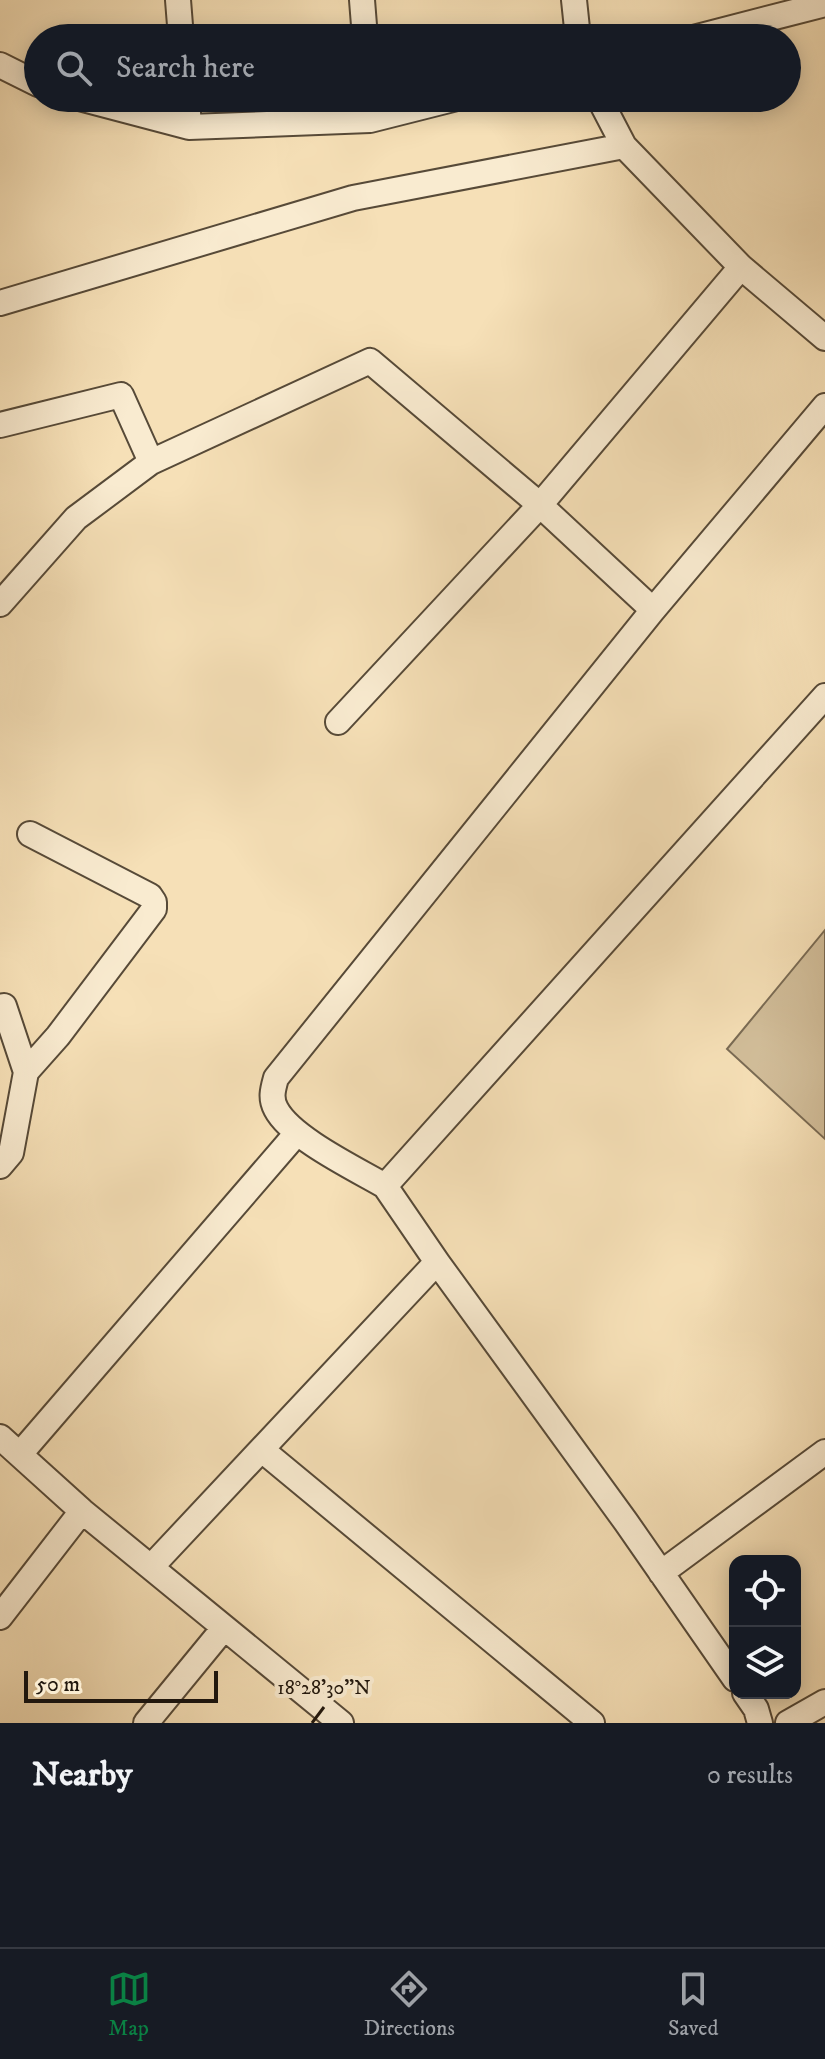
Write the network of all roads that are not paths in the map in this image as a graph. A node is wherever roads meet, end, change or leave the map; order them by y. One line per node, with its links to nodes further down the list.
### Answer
1 (178, 0): 5 (street)
2 (362, 0): 6 (street)
3 (574, 0): 7 (street)
4 (825, 4): 8 (street)
5 (180, 24)
6 (364, 24)
7 (577, 24)
8 (747, 24)
9 (0, 65): 10 (street)
10 (24, 77)
11 (132, 112): 15 (street)
12 (188, 112): 15 (street)
13 (340, 112): 15 (street)
14 (606, 112): 16 (street)
15 (189, 127)
16 (624, 146): 17 (street); 18 (street)
17 (741, 267): 19 (street); 23 (street)
18 (0, 303)
19 (825, 338)
20 (825, 406): 25 (street)
21 (0, 425): 22 (street)
22 (151, 462): 23 (street); 24 (street)
23 (540, 505): 25 (street); 27 (street)
24 (0, 604)
25 (653, 610): 31 (street)
26 (825, 696): 33 (street)
27 (338, 722)
28 (30, 834): 30 (street)
29 (4, 1006): 30 (street)
30 (26, 1072): 32 (street)
31 (297, 1133): 33 (street); 38 (street)
32 (0, 1166)
33 (385, 1186): 34 (street)
34 (437, 1262): 36 (street); 41 (street)
35 (0, 1437): 38 (street)
36 (262, 1450): 40 (street); 49 (street)
37 (825, 1452): 41 (street)
38 (20, 1454): 39 (street)
39 (82, 1511): 40 (street); 42 (street)
40 (152, 1566): 43 (street)
41 (661, 1573): 44 (street)
42 (0, 1617)
43 (224, 1628): 47 (street); 48 (street)
44 (729, 1670)
45 (749, 1699): 50 (street)
46 (824, 1704): 51 (street)
47 (146, 1723)
48 (341, 1723)
49 (592, 1723)
50 (760, 1723)
51 (788, 1723)

